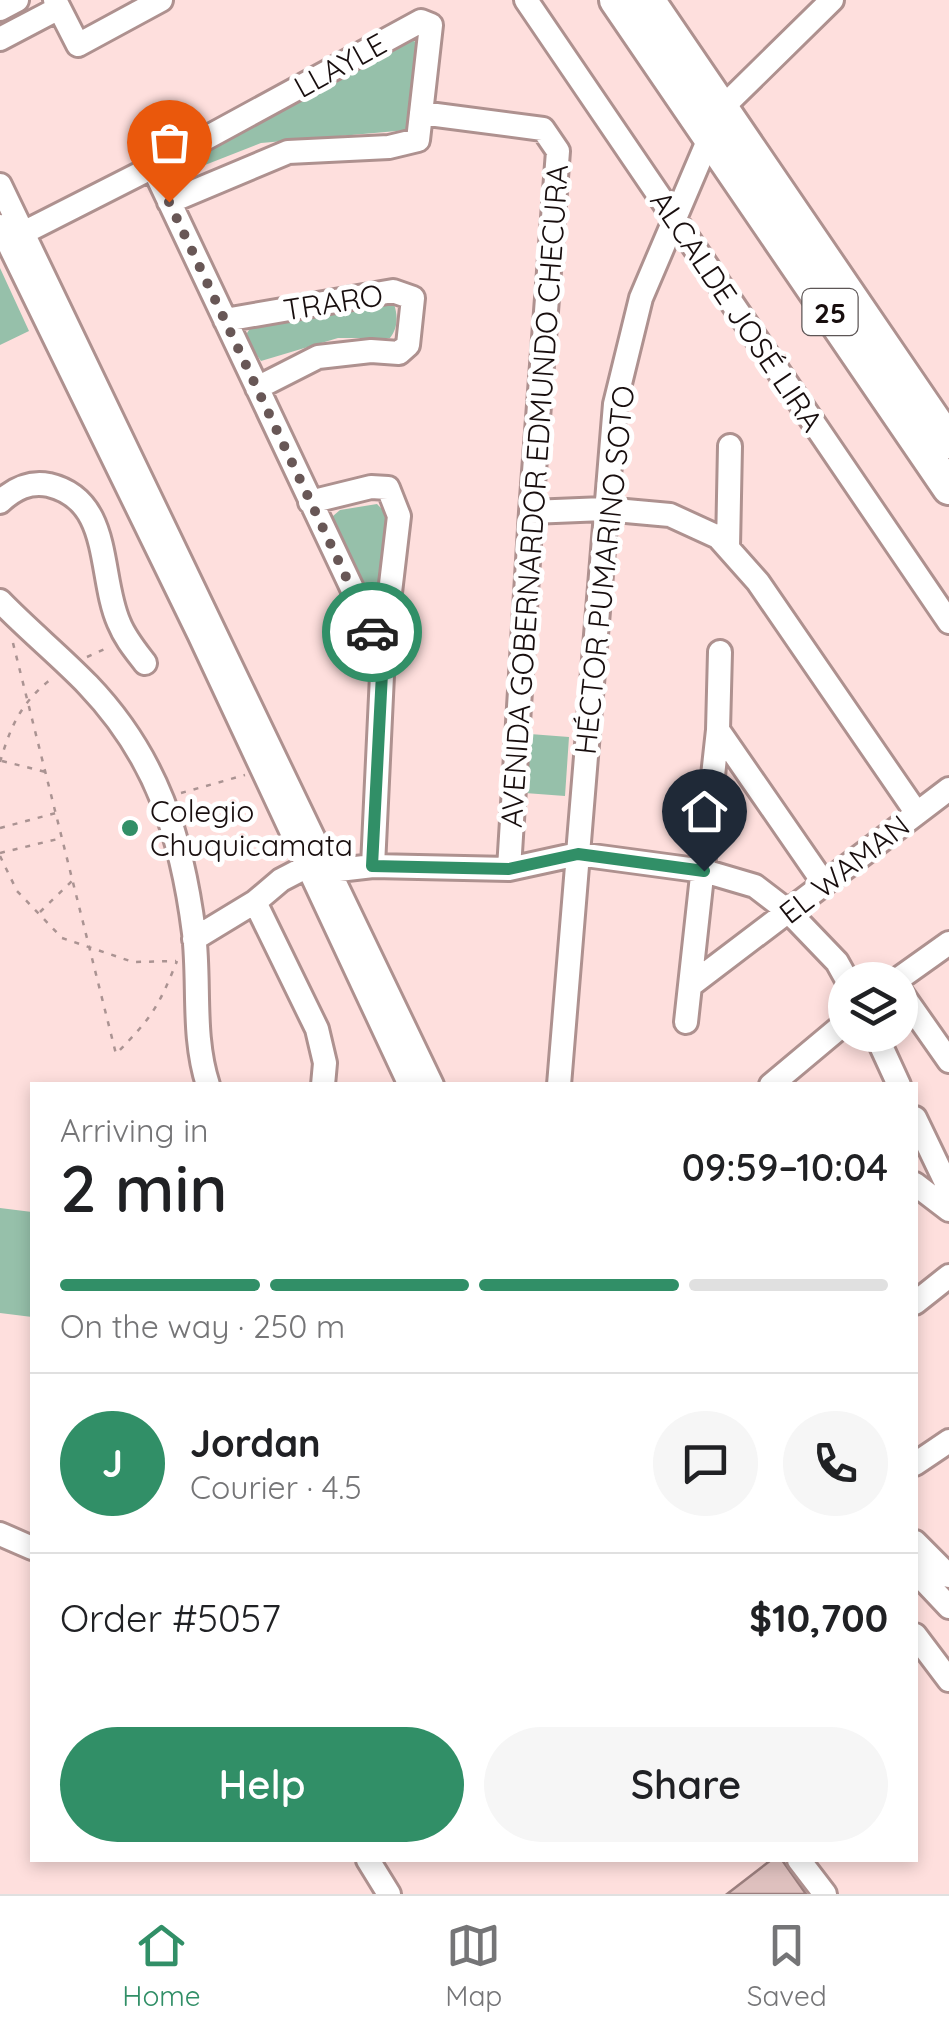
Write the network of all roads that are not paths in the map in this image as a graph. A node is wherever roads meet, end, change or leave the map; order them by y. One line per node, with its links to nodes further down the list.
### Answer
1 (18, 0): 8 (street)
2 (162, 0): 7 (street)
3 (526, 0): 14 (street, ALCALDE JOSÉ LIRA)
4 (616, 0): 11 (highway, 25)
5 (648, 0): 11 (highway, 25)
6 (832, 0): 11 (street, HÉCTOR PUMARINO SOTO)
7 (57, 4): 9 (street)
8 (0, 9)
9 (0, 40)
10 (421, 113): 12 (street, LLAYLE); 16 (street); 27 (street, AVENIDA GOBERNARDOR EDMUNDO CHECURA)
11 (716, 122): 13 (street, HÉCTOR PUMARINO SOTO); 21 (highway, 25); 23 (highway, 25)
12 (153, 167): 16 (street); 18 (street, LLAYLE)
13 (692, 174): 14 (street); 17 (street, HÉCTOR PUMARINO SOTO)
14 (648, 179): 17 (street, ALCALDE JOSÉ LIRA)
15 (0, 185): 18 (street)
16 (169, 202): 19 (street)
17 (673, 219): 26 (street, HÉCTOR PUMARINO SOTO); 30 (street, ALCALDE JOSÉ LIRA)
18 (11, 229): 31 (street)
19 (224, 320): 20 (street); 20 (street, TRARO)
20 (256, 388): 25 (street)
21 (949, 442)
22 (730, 446): 28 (street)
23 (949, 488)
24 (0, 502): 34 (street)
25 (310, 502): 33 (street); 33 (street)
26 (604, 509): 27 (street); 28 (street); 38 (street, HÉCTOR PUMARINO SOTO)
27 (531, 512): 41 (street, AVENIDA GOBERNARDOR EDMUNDO CHECURA)
28 (728, 548): 37 (street)
29 (8, 609): 46 (street)
30 (949, 622)
31 (205, 630): 40 (street); 40 (street)
32 (720, 652): 35 (street)
33 (383, 654): 39 (street)
34 (145, 662)
35 (718, 730): 42 (street); 43 (street)
36 (949, 789): 37 (street, EL WAMAN)
37 (916, 812): 43 (street, EL WAMAN)
38 (578, 854): 41 (street); 42 (street); 60 (street, HÉCTOR PUMARINO SOTO)
39 (372, 866): 40 (street); 41 (street)
40 (318, 869): 44 (street); 58 (street); 59 (street)
41 (509, 869)
42 (704, 871): 45 (street); 50 (street)
43 (822, 882): 45 (street, EL WAMAN)
44 (255, 902): 46 (street); 57 (street)
45 (789, 912): 48 (street); 50 (street, EL WAMAN)
46 (194, 939): 56 (street)
47 (949, 942): 49 (street)
48 (837, 962)
49 (918, 965)
50 (691, 985): 52 (street)
51 (918, 1017): 55 (street)
52 (686, 1022)
53 (828, 1039): 61 (street)
54 (884, 1052): 62 (street)
55 (949, 1061)
56 (207, 1082)
57 (323, 1082)
58 (409, 1082)
59 (430, 1082)
60 (559, 1082)
61 (781, 1082)
62 (899, 1082)
63 (918, 1124): 65 (street)
64 (918, 1186): 66 (street)
65 (949, 1189)
66 (949, 1210)
67 (949, 1276): 68 (street)
68 (918, 1301)
69 (949, 1441): 70 (street)
70 (918, 1462)
71 (0, 1534): 73 (street)
72 (918, 1545): 75 (street)
73 (30, 1547)
74 (918, 1574): 76 (street)
75 (949, 1576)
76 (949, 1607)
77 (918, 1639): 78 (street)
78 (949, 1680)
79 (369, 1862): 81 (street)
80 (801, 1862): 82 (street)
81 (389, 1894)
82 (825, 1894)

